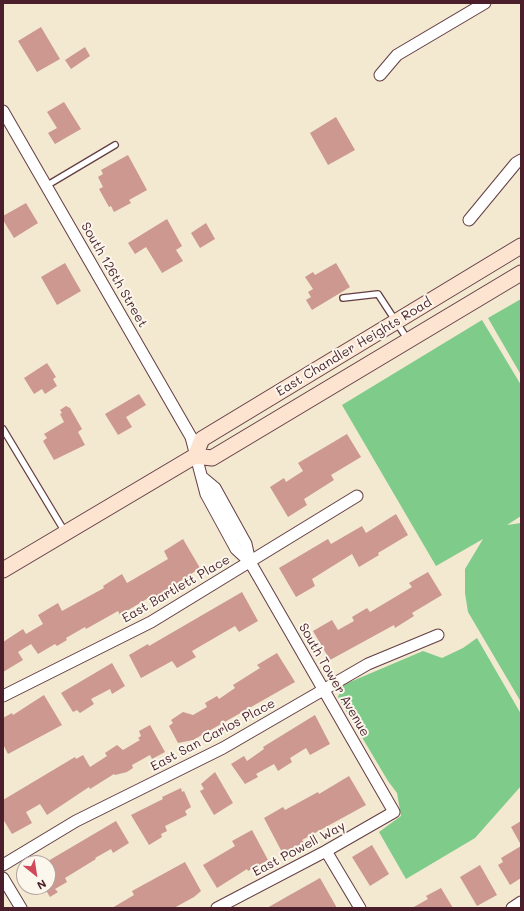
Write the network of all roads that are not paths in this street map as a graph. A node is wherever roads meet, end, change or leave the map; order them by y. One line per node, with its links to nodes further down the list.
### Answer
1 (485, 3): 2 (street)
2 (380, 75)
3 (3, 111): 6 (street, South 126th Street)
4 (115, 145): 6 (lane)
5 (521, 160): 7 (street)
6 (46, 186): 14 (street, South 126th Street)
7 (469, 220)
8 (521, 246): 11 (main road, East Chandler Heights Road)
9 (521, 273): 12 (main road, East Chandler Heights Road)
10 (344, 298): 11 (lane)
11 (396, 321): 12 (lane); 14 (main road, East Chandler Heights Road)
12 (408, 340): 14 (main road, East Chandler Heights Road)
13 (3, 428): 16 (lane)
14 (195, 456): 16 (main road); 17 (street, South Tower Avenue)
15 (357, 496): 17 (street, East Bartlett Place)
16 (65, 532): 18 (main road)
17 (250, 562): 20 (street, South Tower Avenue); 21 (street, East Bartlett Place)
18 (3, 570)
19 (438, 635): 20 (street, East San Carlos Place)
20 (324, 690): 22 (street, South Tower Avenue); 24 (street, East San Carlos Place)
21 (3, 696)
22 (394, 812): 23 (street, East Powell Way)
23 (326, 851): 28 (street, East Powell Way); 29 (street)
24 (3, 865)
25 (3, 878): 27 (street)
26 (521, 902): 30 (street)
27 (21, 908)
28 (217, 908)
29 (360, 908)
30 (512, 908)

